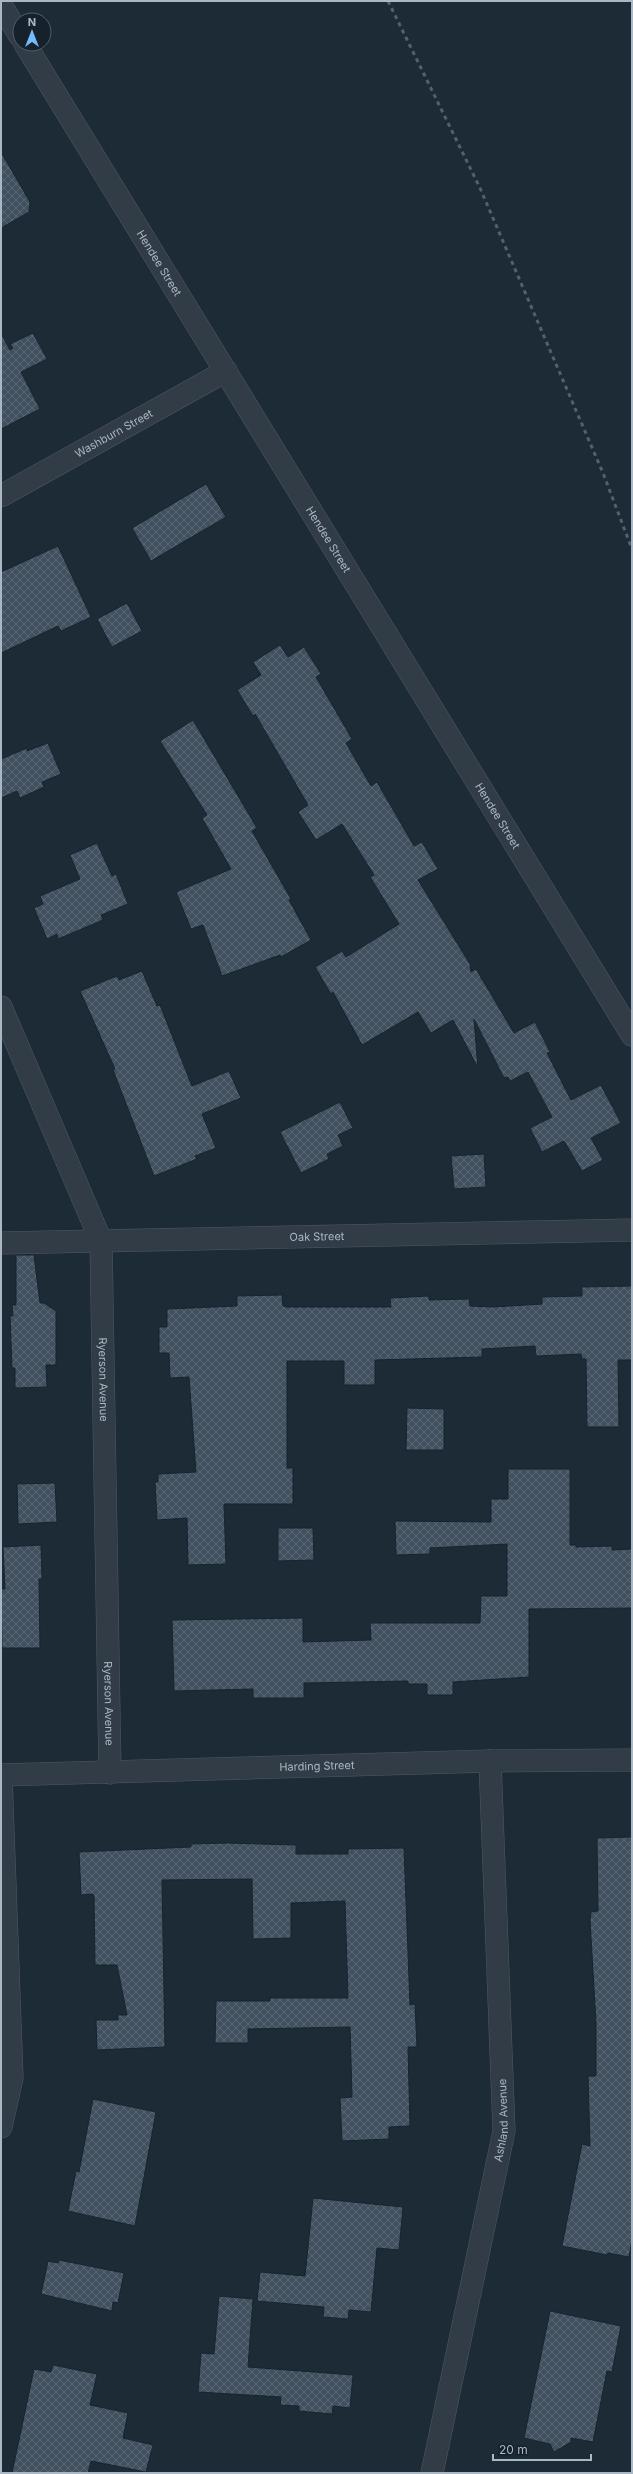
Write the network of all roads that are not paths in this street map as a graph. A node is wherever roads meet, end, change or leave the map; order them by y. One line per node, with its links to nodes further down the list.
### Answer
1 (1, 5): 2 (street)
2 (12, 23)
3 (30, 52): 4 (street, Hendee Street)
4 (226, 371): 5 (street, Washburn Street); 7 (street, Hendee Street)
5 (1, 496)
6 (1, 1007): 9 (street, Ryerson Avenue)
7 (632, 1035)
8 (632, 1230): 9 (street, Oak Street)
9 (101, 1241): 10 (street, Oak Street); 13 (street, Ryerson Avenue)
10 (1, 1243)
11 (632, 1760): 12 (street, Harding Street)
12 (490, 1761): 13 (street, Harding Street); 16 (street, Ashland Avenue)
13 (110, 1773): 14 (street, Harding Street)
14 (1, 1775): 15 (street)
15 (1, 2127)
16 (432, 2473)

